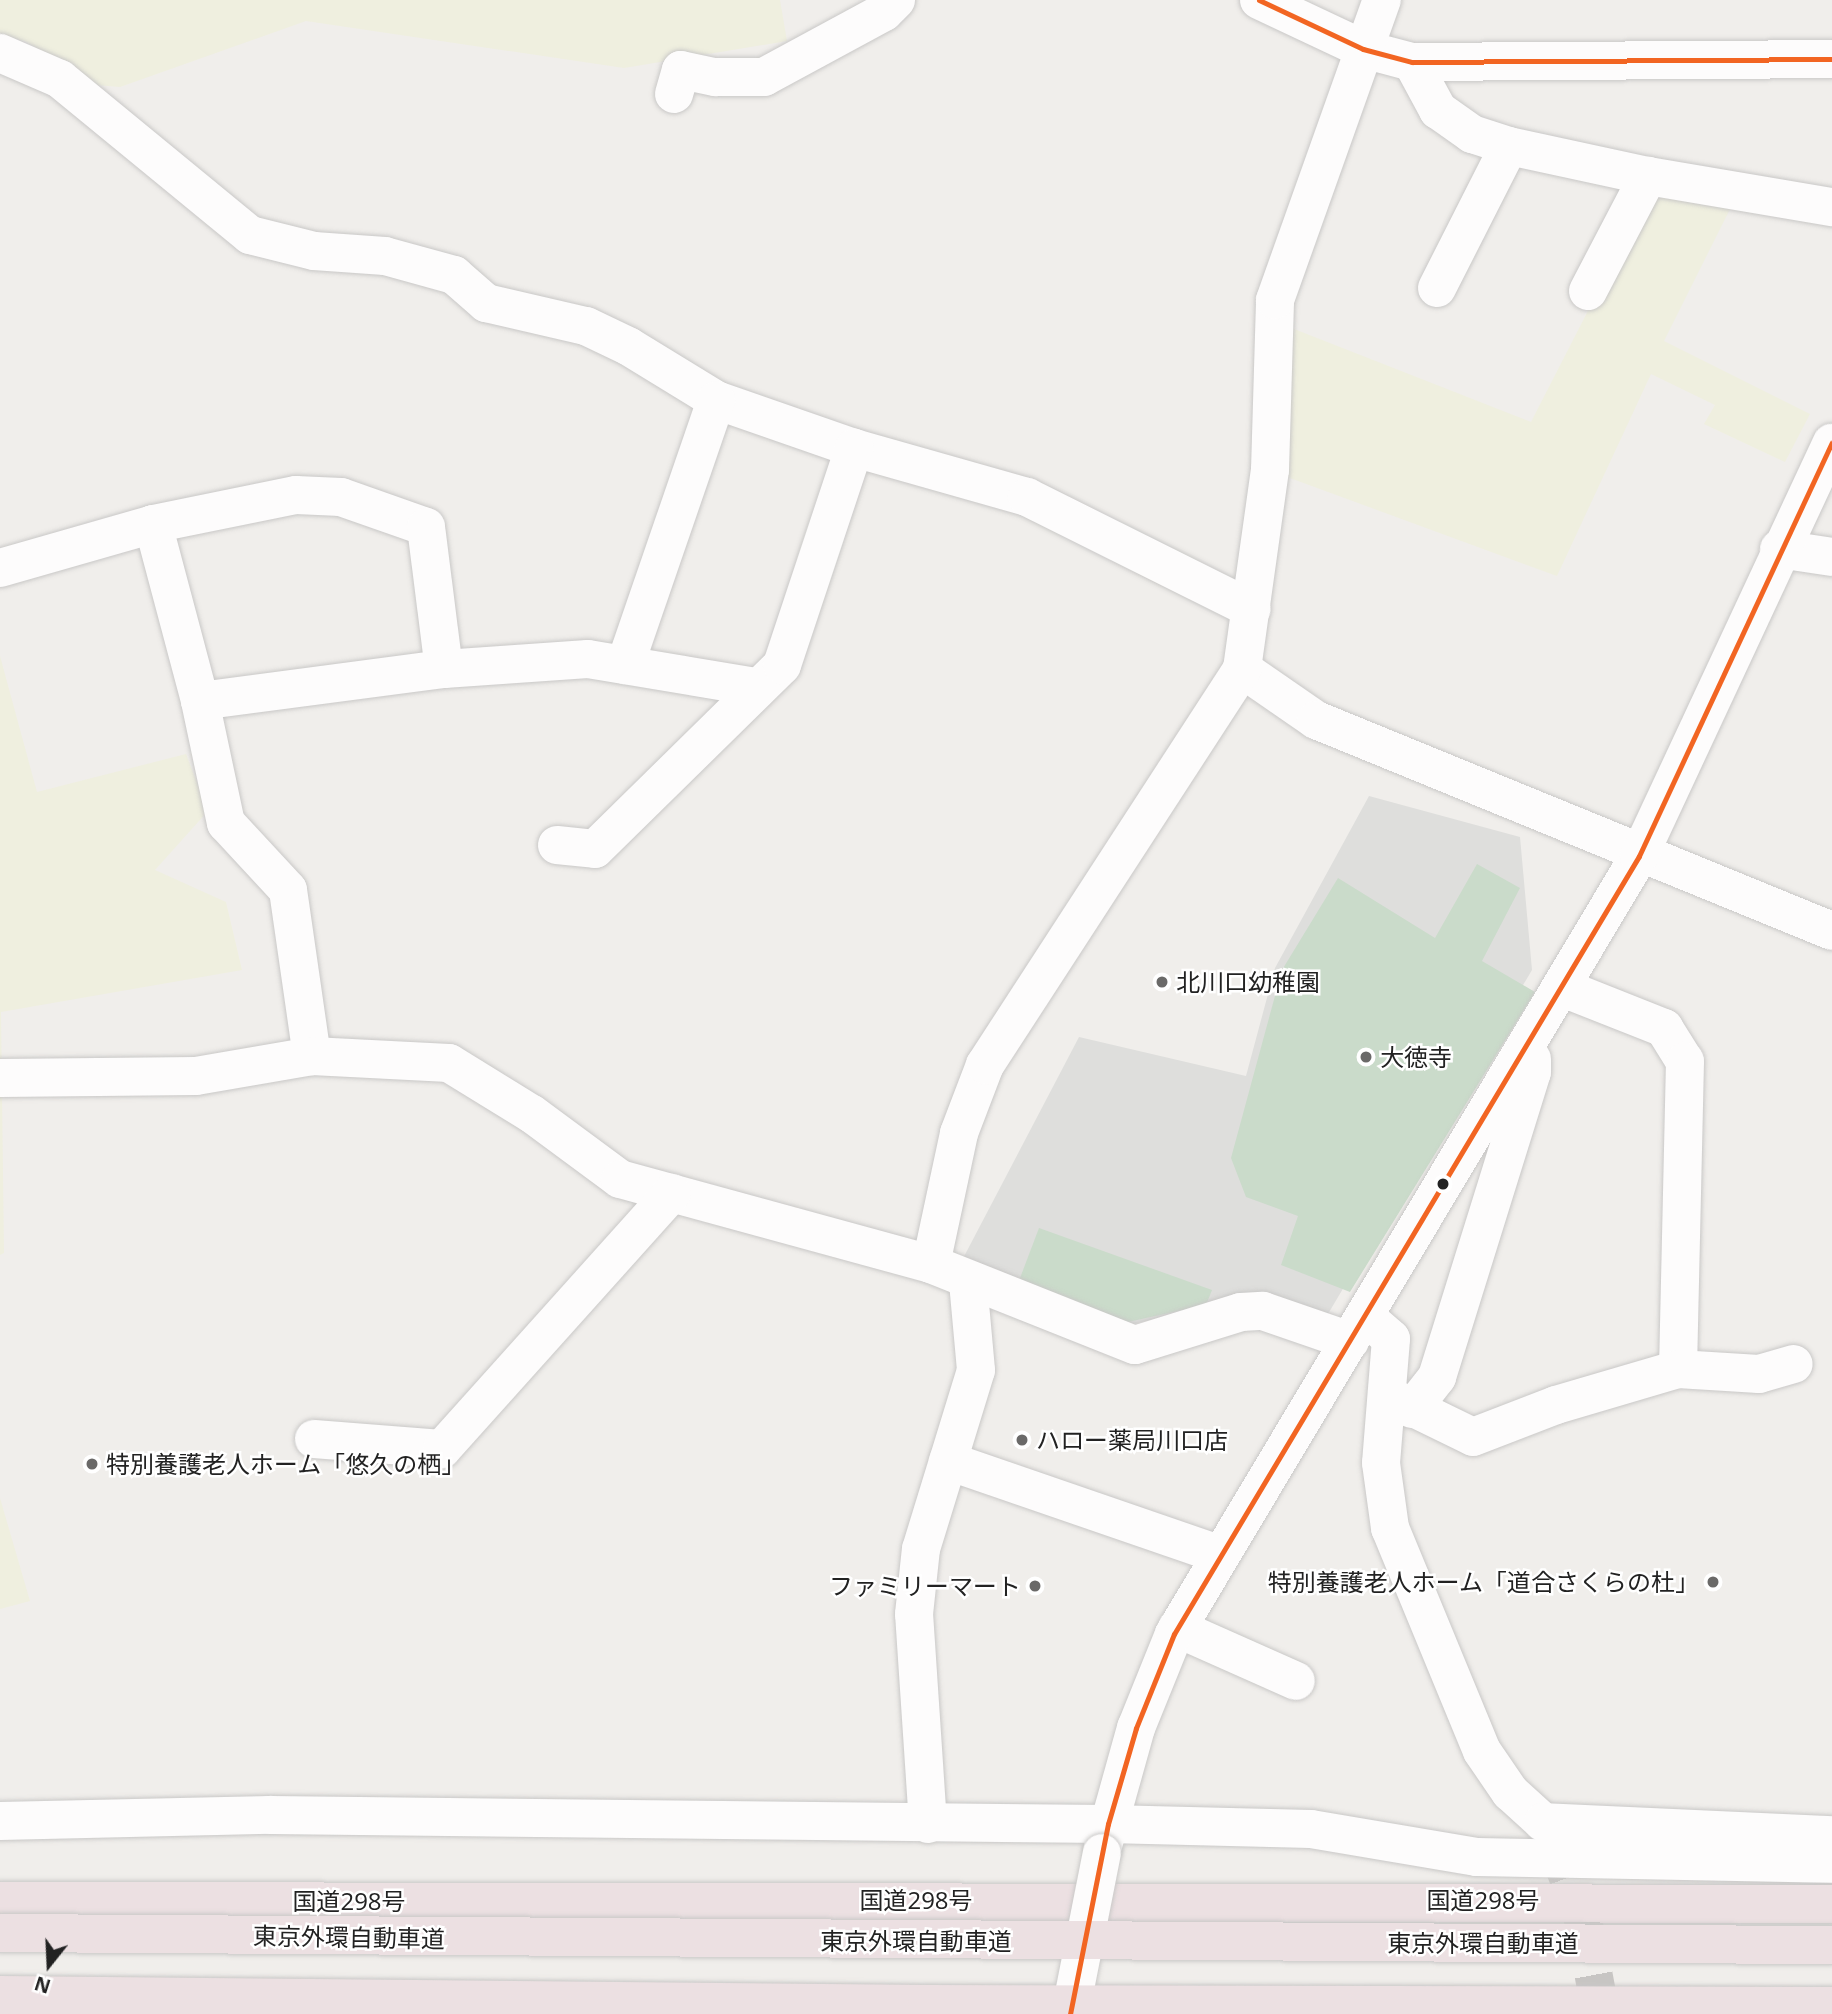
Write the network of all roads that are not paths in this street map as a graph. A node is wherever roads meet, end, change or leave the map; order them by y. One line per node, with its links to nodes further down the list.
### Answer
1 (896, 0): 8 (street)
2 (1259, 0): 4 (street)
3 (1382, 0): 4 (street)
4 (1363, 49): 7 (street); 21 (street)
5 (0, 53): 14 (street)
6 (1832, 59): 7 (street)
7 (1412, 62): 9 (street)
8 (674, 94)
9 (1509, 146): 10 (street); 12 (street)
10 (1648, 176): 11 (street); 13 (street)
11 (1832, 207)
12 (1437, 288)
13 (1588, 291)
14 (716, 400): 16 (street); 22 (street)
15 (1832, 443): 18 (street)
16 (854, 448): 21 (street); 25 (street)
17 (153, 524): 20 (street); 23 (street); 26 (street)
18 (1779, 549): 19 (street); 28 (street)
19 (1832, 557)
20 (0, 568)
21 (1252, 609): 24 (street)
22 (625, 665): 23 (street); 25 (street)
23 (444, 669): 26 (street)
24 (1242, 669): 28 (street); 35 (street)
25 (756, 687): 27 (street)
26 (200, 701): 32 (street)
27 (557, 845)
28 (1640, 856): 29 (street); 30 (street)
29 (1832, 931)
30 (1563, 988): 31 (street); 39 (street)
31 (1532, 1038): 37 (street); 40 (street)
32 (312, 1056): 33 (street); 34 (street)
33 (0, 1078)
34 (672, 1193): 35 (street); 41 (street)
35 (931, 1264): 36 (street)
36 (968, 1282): 37 (street); 42 (street)
37 (1358, 1329): 40 (street); 43 (street)
38 (1794, 1364): 39 (street)
39 (1678, 1369): 40 (street)
40 (1401, 1402): 48 (street)
41 (314, 1439)
42 (948, 1461): 43 (street); 47 (street)
43 (1219, 1554): 44 (street)
44 (1177, 1628): 45 (street); 49 (street)
45 (1296, 1681)
46 (0, 1821): 47 (street)
47 (929, 1824): 49 (street)
48 (1832, 1835)
49 (1105, 1838): 50 (street); 59 (street, bridge)
50 (1832, 1864)
51 (0, 1879): 52 (highway)
52 (1518, 1900): 53 (highway, 国道298号); 54 (highway, 国道298号)
53 (0, 1901)
54 (1832, 1904)
55 (0, 1933): 56 (highway, 東京外環自動車道, bridge)
56 (1832, 1945)
57 (0, 1996): 58 (highway, bridge)
58 (1832, 2006)
59 (1070, 2014)

